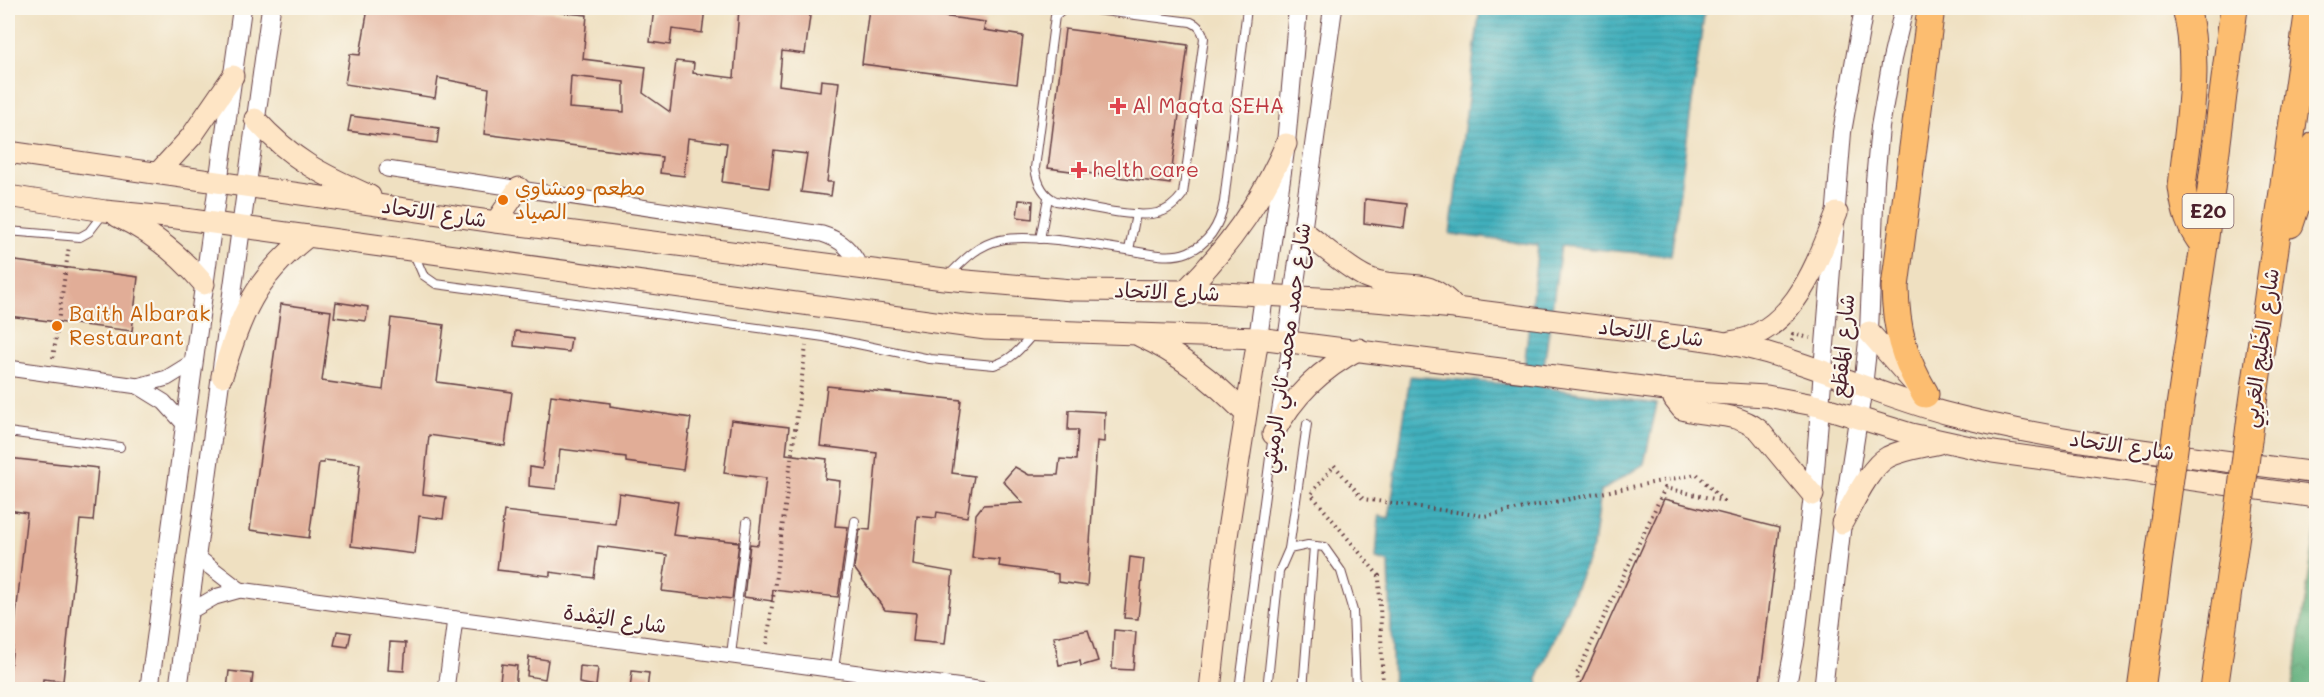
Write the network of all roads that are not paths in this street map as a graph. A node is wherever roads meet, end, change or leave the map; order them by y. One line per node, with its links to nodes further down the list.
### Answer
1 (242, 8): 14 (street)
2 (271, 8): 15 (street)
3 (1064, 8): 25 (lane)
4 (1080, 8): 29 (lane)
5 (1247, 8): 39 (lane)
6 (1298, 8): 16 (street, شارع حمد محمد ثاني الرميثي)
7 (1333, 8): 34 (street, شارع حمد محمد ثاني الرميثي)
8 (1864, 8): 28 (street, شارع المَقطَع)
9 (1904, 8): 49 (street, شارع المَقطَع)
10 (1931, 8): 62 (highway)
11 (2186, 8): 37 (highway)
12 (2234, 8): 37 (highway, E20)
13 (2309, 8): 40 (highway, شارع الخَلِيج العَربِي)
14 (233, 76): 20 (main road); 21 (street)
15 (255, 119): 22 (street); 26 (main road)
16 (1286, 144): 44 (main road); 45 (street, شارع حمد محمد ثاني الرميثي)
17 (2316, 145): 40 (highway)
18 (8, 152): 20 (main road, شارع الاتحاد)
19 (387, 169): 23 (street)
20 (158, 173): 21 (main road, شارع الاتحاد)
21 (220, 182): 22 (main road, شارع الاتحاد); 31 (street)
22 (246, 186): 26 (main road, شارع الاتحاد); 32 (street)
23 (519, 188): 30 (main road); 41 (street)
24 (8, 196): 27 (main road, شارع الاتحاد)
25 (1048, 198): 29 (lane); 36 (lane)
26 (395, 207): 30 (main road, شارع الاتحاد)
27 (105, 211): 31 (main road, شارع الاتحاد); 33 (lane); 43 (main road)
28 (1837, 213): 53 (main road); 57 (street, شارع المَقطَع)
29 (1136, 214): 39 (lane)
30 (496, 222): 41 (main road, شارع الاتحاد)
31 (213, 223): 32 (main road, شارع الاتحاد); 43 (street)
32 (240, 227): 35 (main road, شارع الاتحاد); 58 (street)
33 (8, 231)
34 (1303, 231): 46 (street, شارع حمد محمد ثاني الرميثي); 47 (main road)
35 (308, 236): 38 (main road, شارع الاتحاد); 58 (main road)
36 (1040, 239): 39 (lane); 42 (lane)
37 (2204, 245): 99 (highway, E20, bridge)
38 (413, 250): 48 (main road, شارع الاتحاد); 48 (lane)
39 (1129, 250)
40 (2274, 258): 100 (highway, شارع الخَلِيج العَربِي, bridge)
41 (861, 269): 42 (main road, شارع الاتحاد)
42 (944, 279): 44 (main road, شارع الاتحاد)
43 (204, 284): 55 (street)
44 (1185, 291): 45 (main road, شارع الاتحاد)
45 (1264, 296): 46 (main road, شارع الاتحاد); 51 (street, شارع حمد محمد ثاني الرميثي)
46 (1294, 297): 47 (main road, شارع الاتحاد); 52 (street, شارع حمد محمد ثاني الرميثي)
47 (1455, 308): 53 (main road, شارع الاتحاد)
48 (1037, 330): 50 (main road, شارع الاتحاد)
49 (1869, 332): 60 (street, شارع المَقطَع); 62 (main road)
50 (1134, 333): 51 (main road, شارع الاتحاد); 64 (main road)
51 (1258, 338): 52 (main road, شارع الاتحاد); 64 (main road, شارع حمد محمد ثاني الرميثي)
52 (1287, 341): 54 (main road, شارع الاتحاد); 70 (lane, شارع حمد محمد ثاني الرميثي)
53 (1728, 342): 57 (main road, شارع الاتحاد)
54 (1359, 349): 61 (main road, شارع الاتحاد); 70 (main road)
55 (193, 362): 59 (street); 68 (street)
56 (8, 368): 59 (street)
57 (1824, 372): 60 (main road, شارع الاتحاد); 63 (street, شارع المَقطَع)
58 (222, 376): 81 (street)
59 (138, 386): 68 (street)
60 (1863, 387): 65 (main road, شارع الاتحاد); 66 (street, شارع المَقطَع)
61 (1674, 391): 63 (main road, شارع الاتحاد); 74 (main road)
62 (1925, 394): 65 (main road)
63 (1819, 406): 66 (main road, شارع الاتحاد); 74 (street, شارع المَقطَع)
64 (1245, 413): 89 (main road, شارع حمد محمد ثاني الرميثي)
65 (1946, 414): 73 (main road, شارع الاتحاد)
66 (1859, 418): 71 (main road, شارع الاتحاد); 78 (street, شارع المَقطَع)
67 (1307, 424): 80 (lane)
68 (184, 425): 88 (street)
69 (8, 432): 72 (lane)
70 (1273, 434): 93 (lane, شارع حمد محمد ثاني الرميثي)
71 (1943, 442): 75 (main road, شارع الاتحاد); 78 (main road)
72 (120, 447)
73 (2316, 473)
74 (1813, 495): 97 (street, شارع المَقطَع)
75 (2316, 498)
76 (855, 521): 86 (lane)
77 (747, 522): 85 (lane)
78 (1842, 523): 98 (street, شارع المَقطَع)
79 (1314, 546): 80 (lane); 95 (lane); 96 (lane)
80 (1289, 549): 94 (lane)
81 (196, 556): 82 (street); 83 (street)
82 (240, 590): 83 (street, شارع اليَمْدة); 84 (street, شارع اليَمْدة)
83 (189, 612): 90 (street)
84 (455, 619): 85 (street, شارع اليَمْدة); 91 (street)
85 (730, 655): 86 (street, شارع اليَمْدة)
86 (834, 669): 87 (street, شارع اليَمْدة)
87 (904, 684): 92 (street, شارع اليَمْدة)
88 (152, 687)
89 (1208, 688)
90 (178, 689)
91 (446, 690)
92 (985, 690)
93 (1239, 690)
94 (1267, 690)
95 (1303, 690)
96 (1356, 690)
97 (1786, 690)
98 (1823, 690)
99 (2141, 690)
100 (2214, 690)

